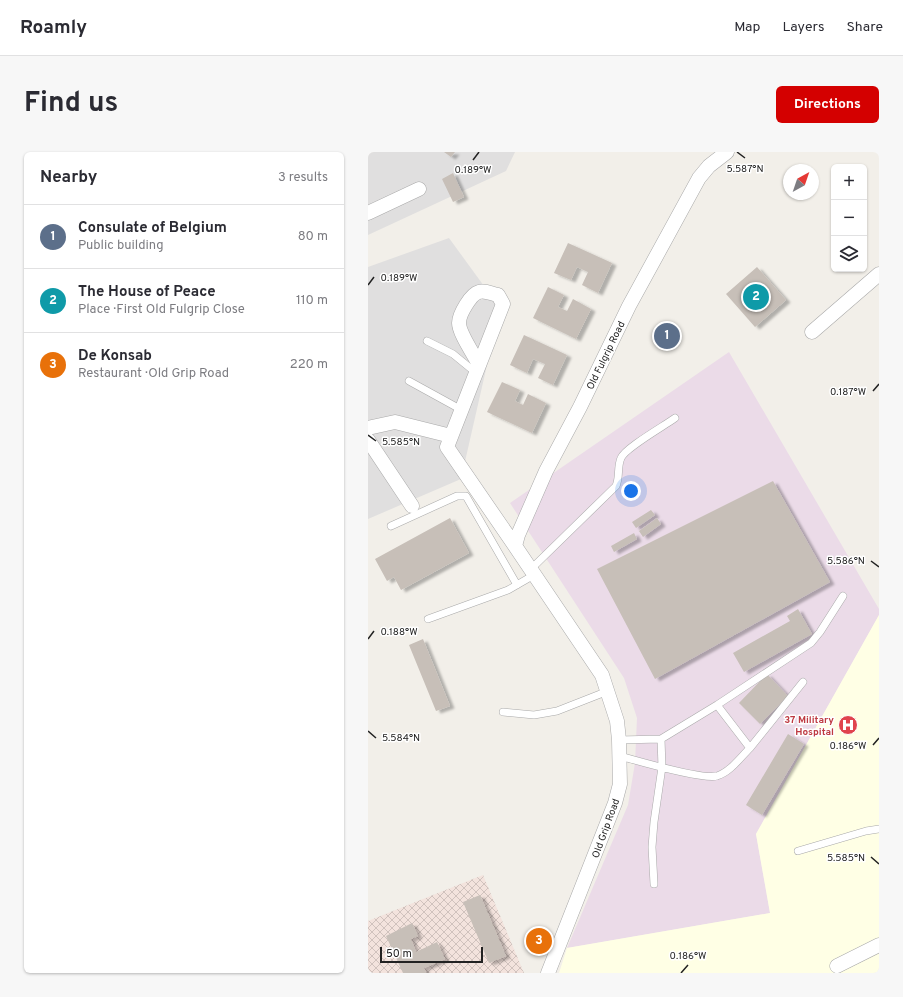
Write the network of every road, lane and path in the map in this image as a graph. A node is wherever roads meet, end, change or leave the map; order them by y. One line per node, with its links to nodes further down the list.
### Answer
1 (726, 153): 16 (street, Old Fulgrip Road)
2 (419, 189): 3 (street)
3 (368, 213)
4 (879, 274): 5 (street)
5 (812, 332)
6 (427, 341): 7 (lane)
7 (477, 367): 9 (street)
8 (409, 381): 9 (lane)
9 (460, 409): 12 (street)
10 (675, 418): 17 (lane)
11 (368, 428): 12 (street)
12 (451, 436): 16 (street, Old Grip Road)
13 (368, 440): 14 (street)
14 (412, 506)
15 (390, 526): 18 (lane)
16 (517, 540): 17 (street, Old Grip Road)
17 (533, 572): 18 (lane); 22 (street, Old Grip Road)
18 (517, 585): 20 (lane)
19 (844, 596): 23 (lane)
20 (428, 619)
21 (804, 682): 27 (lane)
22 (608, 691): 24 (lane); 26 (street, Old Grip Road)
23 (717, 705): 25 (lane); 27 (lane)
24 (503, 712)
25 (661, 739): 26 (lane); 29 (lane)
26 (619, 740): 28 (street, Old Grip Road)
27 (750, 748): 29 (lane)
28 (620, 756): 29 (lane); 35 (street, Old Grip Road)
29 (662, 766): 32 (lane)
30 (879, 829): 31 (lane)
31 (798, 851)
32 (654, 884)
33 (879, 945): 34 (street)
34 (837, 966)
35 (548, 973)

